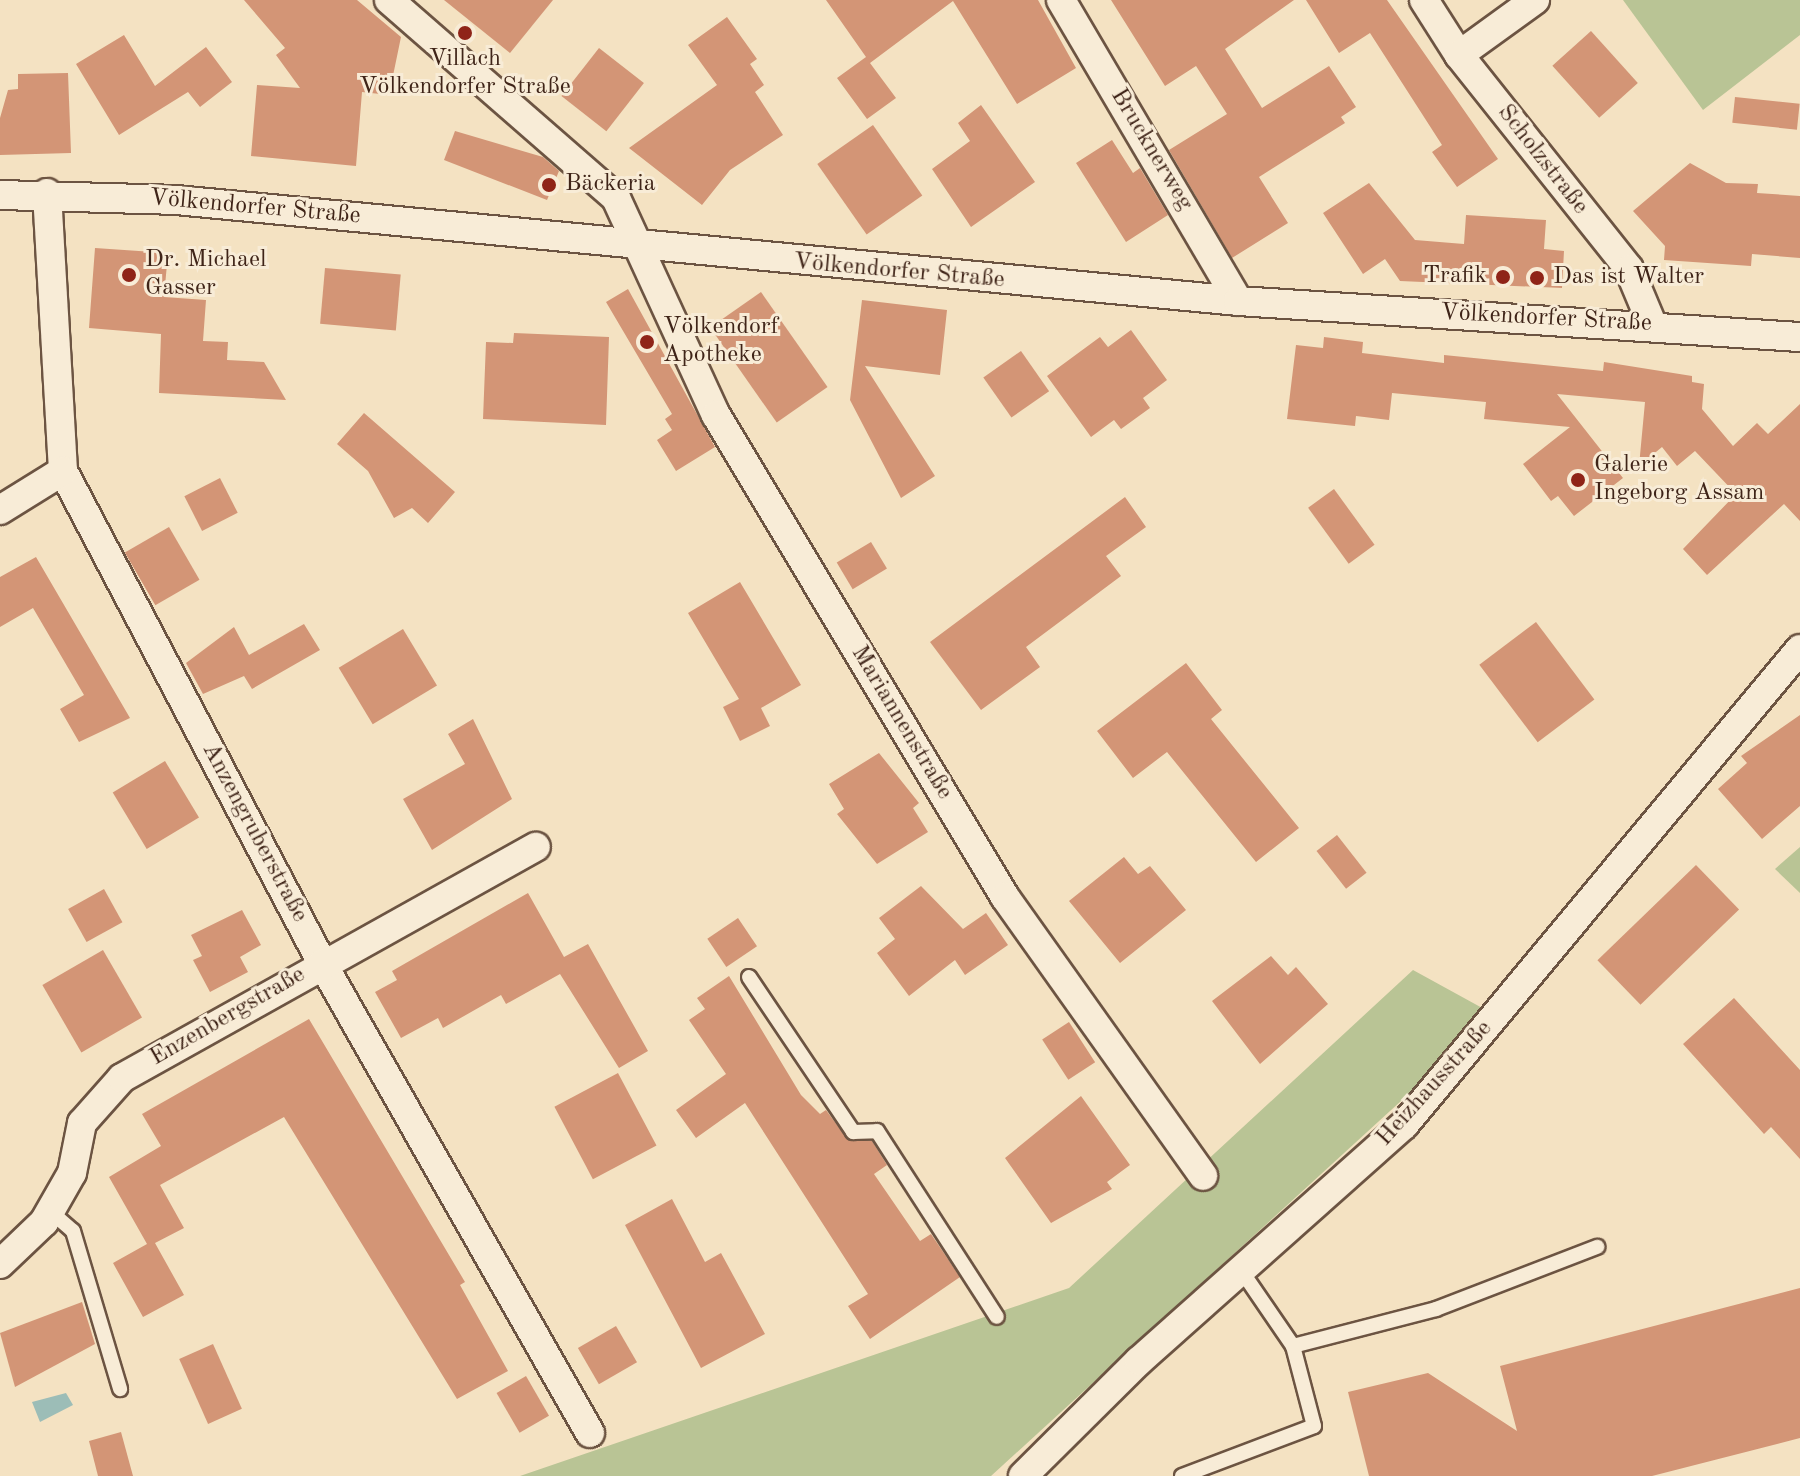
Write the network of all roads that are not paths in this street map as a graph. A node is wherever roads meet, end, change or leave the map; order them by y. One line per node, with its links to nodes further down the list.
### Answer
1 (389, 0): 8 (street, Mariannenstraße)
2 (1061, 0): 9 (street, Brucknerweg)
3 (1424, 0): 5 (street, Scholzstraße)
4 (1535, 0): 5 (street)
5 (1459, 55): 10 (street, Scholzstraße)
6 (47, 193): 7 (street, Völkendorfer Straße); 8 (street, Völkendorfer Straße); 12 (street, Anzengruberstraße)
7 (0, 195)
8 (636, 248): 9 (street, Völkendorfer Straße); 18 (street, Mariannenstraße)
9 (1238, 301): 10 (street, Völkendorfer Straße)
10 (1652, 324): 11 (street, Völkendorfer Straße)
11 (1800, 337)
12 (63, 471): 13 (street); 16 (street, Anzengruberstraße)
13 (0, 510)
14 (1800, 649): 22 (street, Heizhausstraße)
15 (536, 847): 16 (street, Enzenbergstraße)
16 (322, 963): 19 (street, Enzenbergstraße); 26 (street, Anzengruberstraße)
17 (749, 977): 23 (lane)
18 (1203, 1176)
19 (50, 1211): 21 (street, Enzenbergstraße); 25 (lane)
20 (1597, 1247): 24 (lane)
21 (0, 1264)
22 (1241, 1270): 24 (lane); 27 (street, Heizhausstraße)
23 (997, 1317)
24 (1293, 1346): 28 (lane)
25 (120, 1389)
26 (590, 1433)
27 (1023, 1476)
28 (1182, 1476)

